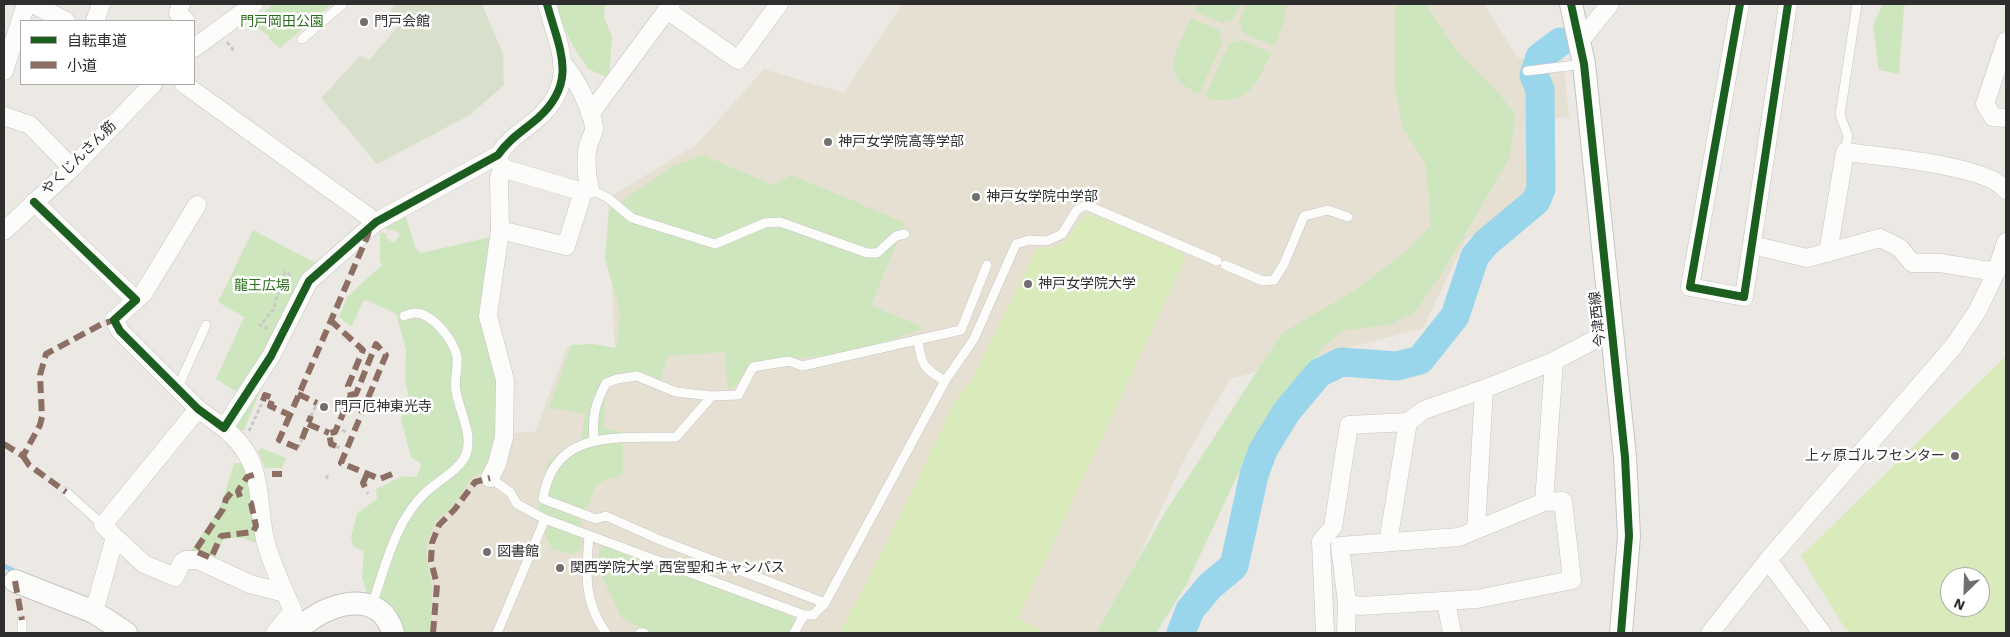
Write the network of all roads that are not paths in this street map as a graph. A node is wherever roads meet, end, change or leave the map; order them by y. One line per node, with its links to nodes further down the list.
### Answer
1 (26, 4): 22 (street)
2 (33, 4): 15 (street)
3 (101, 4): 16 (street)
4 (181, 4): 17 (street)
5 (254, 4): 19 (street)
6 (343, 4): 18 (lane)
7 (547, 4): 24 (street)
8 (779, 4): 14 (street)
9 (1571, 4): 20 (street, 今津西線)
10 (1610, 4): 20 (street)
11 (1740, 4): 45 (street)
12 (1788, 4): 45 (street)
13 (1857, 4): 32 (lane)
14 (669, 7): 29 (street)
15 (57, 13)
16 (95, 20)
17 (185, 20)
18 (302, 38)
19 (197, 39)
20 (1580, 41): 23 (street, 今津西線)
21 (2006, 41): 31 (street)
22 (8, 44): 26 (street)
23 (1584, 64): 25 (lane); 53 (street, 今津西線)
24 (564, 65): 29 (street); 33 (street)
25 (1527, 70)
26 (4, 71)
27 (152, 85): 34 (street, やくじんさん筋)
28 (185, 85): 40 (street)
29 (590, 114): 35 (street)
30 (4, 116): 34 (street)
31 (2006, 118)
32 (1845, 152): 36 (street); 46 (street)
33 (500, 161): 35 (street); 40 (street); 41 (street)
34 (72, 168): 37 (street, やくじんさん筋)
35 (587, 190): 41 (street); 43 (lane)
36 (2006, 190)
37 (34, 202): 42 (street, やくじんさん筋); 49 (street)
38 (197, 205): 49 (street)
39 (1348, 217): 54 (lane)
40 (376, 222): 63 (street)
41 (500, 230): 65 (street)
42 (4, 231)
43 (905, 234)
44 (2006, 242): 48 (street)
45 (1752, 245): 46 (street)
46 (1828, 253): 48 (street)
47 (987, 265): 52 (lane)
48 (1996, 272): 73 (street)
49 (136, 300): 58 (street)
50 (404, 316): 79 (lane)
51 (206, 325): 58 (lane)
52 (960, 330): 54 (lane); 55 (lane)
53 (1611, 330): 56 (street); 94 (street, 今津西線)
54 (974, 339): 57 (lane)
55 (918, 340): 57 (lane); 60 (lane)
56 (1554, 361): 59 (street); 67 (street)
57 (945, 381): 77 (lane)
58 (177, 389): 61 (street)
59 (1484, 389): 62 (street); 69 (street)
60 (712, 396): 64 (lane); 64 (lane)
61 (198, 409): 63 (street); 70 (street)
62 (1408, 422): 72 (street); 91 (street)
63 (227, 430): 75 (street)
64 (594, 440): 77 (lane)
65 (490, 478): 68 (lane)
66 (66, 492): 70 (lane)
67 (1544, 502): 69 (street); 76 (street)
68 (545, 519): 71 (lane); 88 (lane)
69 (1476, 530): 72 (street)
70 (109, 531): 75 (street); 80 (street)
71 (589, 536): 81 (lane); 89 (lane)
72 (1388, 542): 78 (street)
73 (1768, 560): 95 (street); 96 (street)
74 (9, 578): 80 (street)
75 (285, 592): 85 (street)
76 (1446, 601): 78 (street); 93 (street)
77 (825, 603): 81 (lane)
78 (1348, 603): 92 (street)
79 (372, 606): 86 (street); 87 (street)
80 (94, 612): 84 (street)
81 (804, 615): 90 (lane)
82 (22, 620): 83 (lane)
83 (22, 633)
84 (126, 633)
85 (275, 633)
86 (293, 633)
87 (393, 633)
88 (497, 633)
89 (606, 633)
90 (794, 633)
91 (1325, 633)
92 (1346, 633)
93 (1452, 633)
94 (1621, 633)
95 (1710, 633)
96 (1822, 633)

